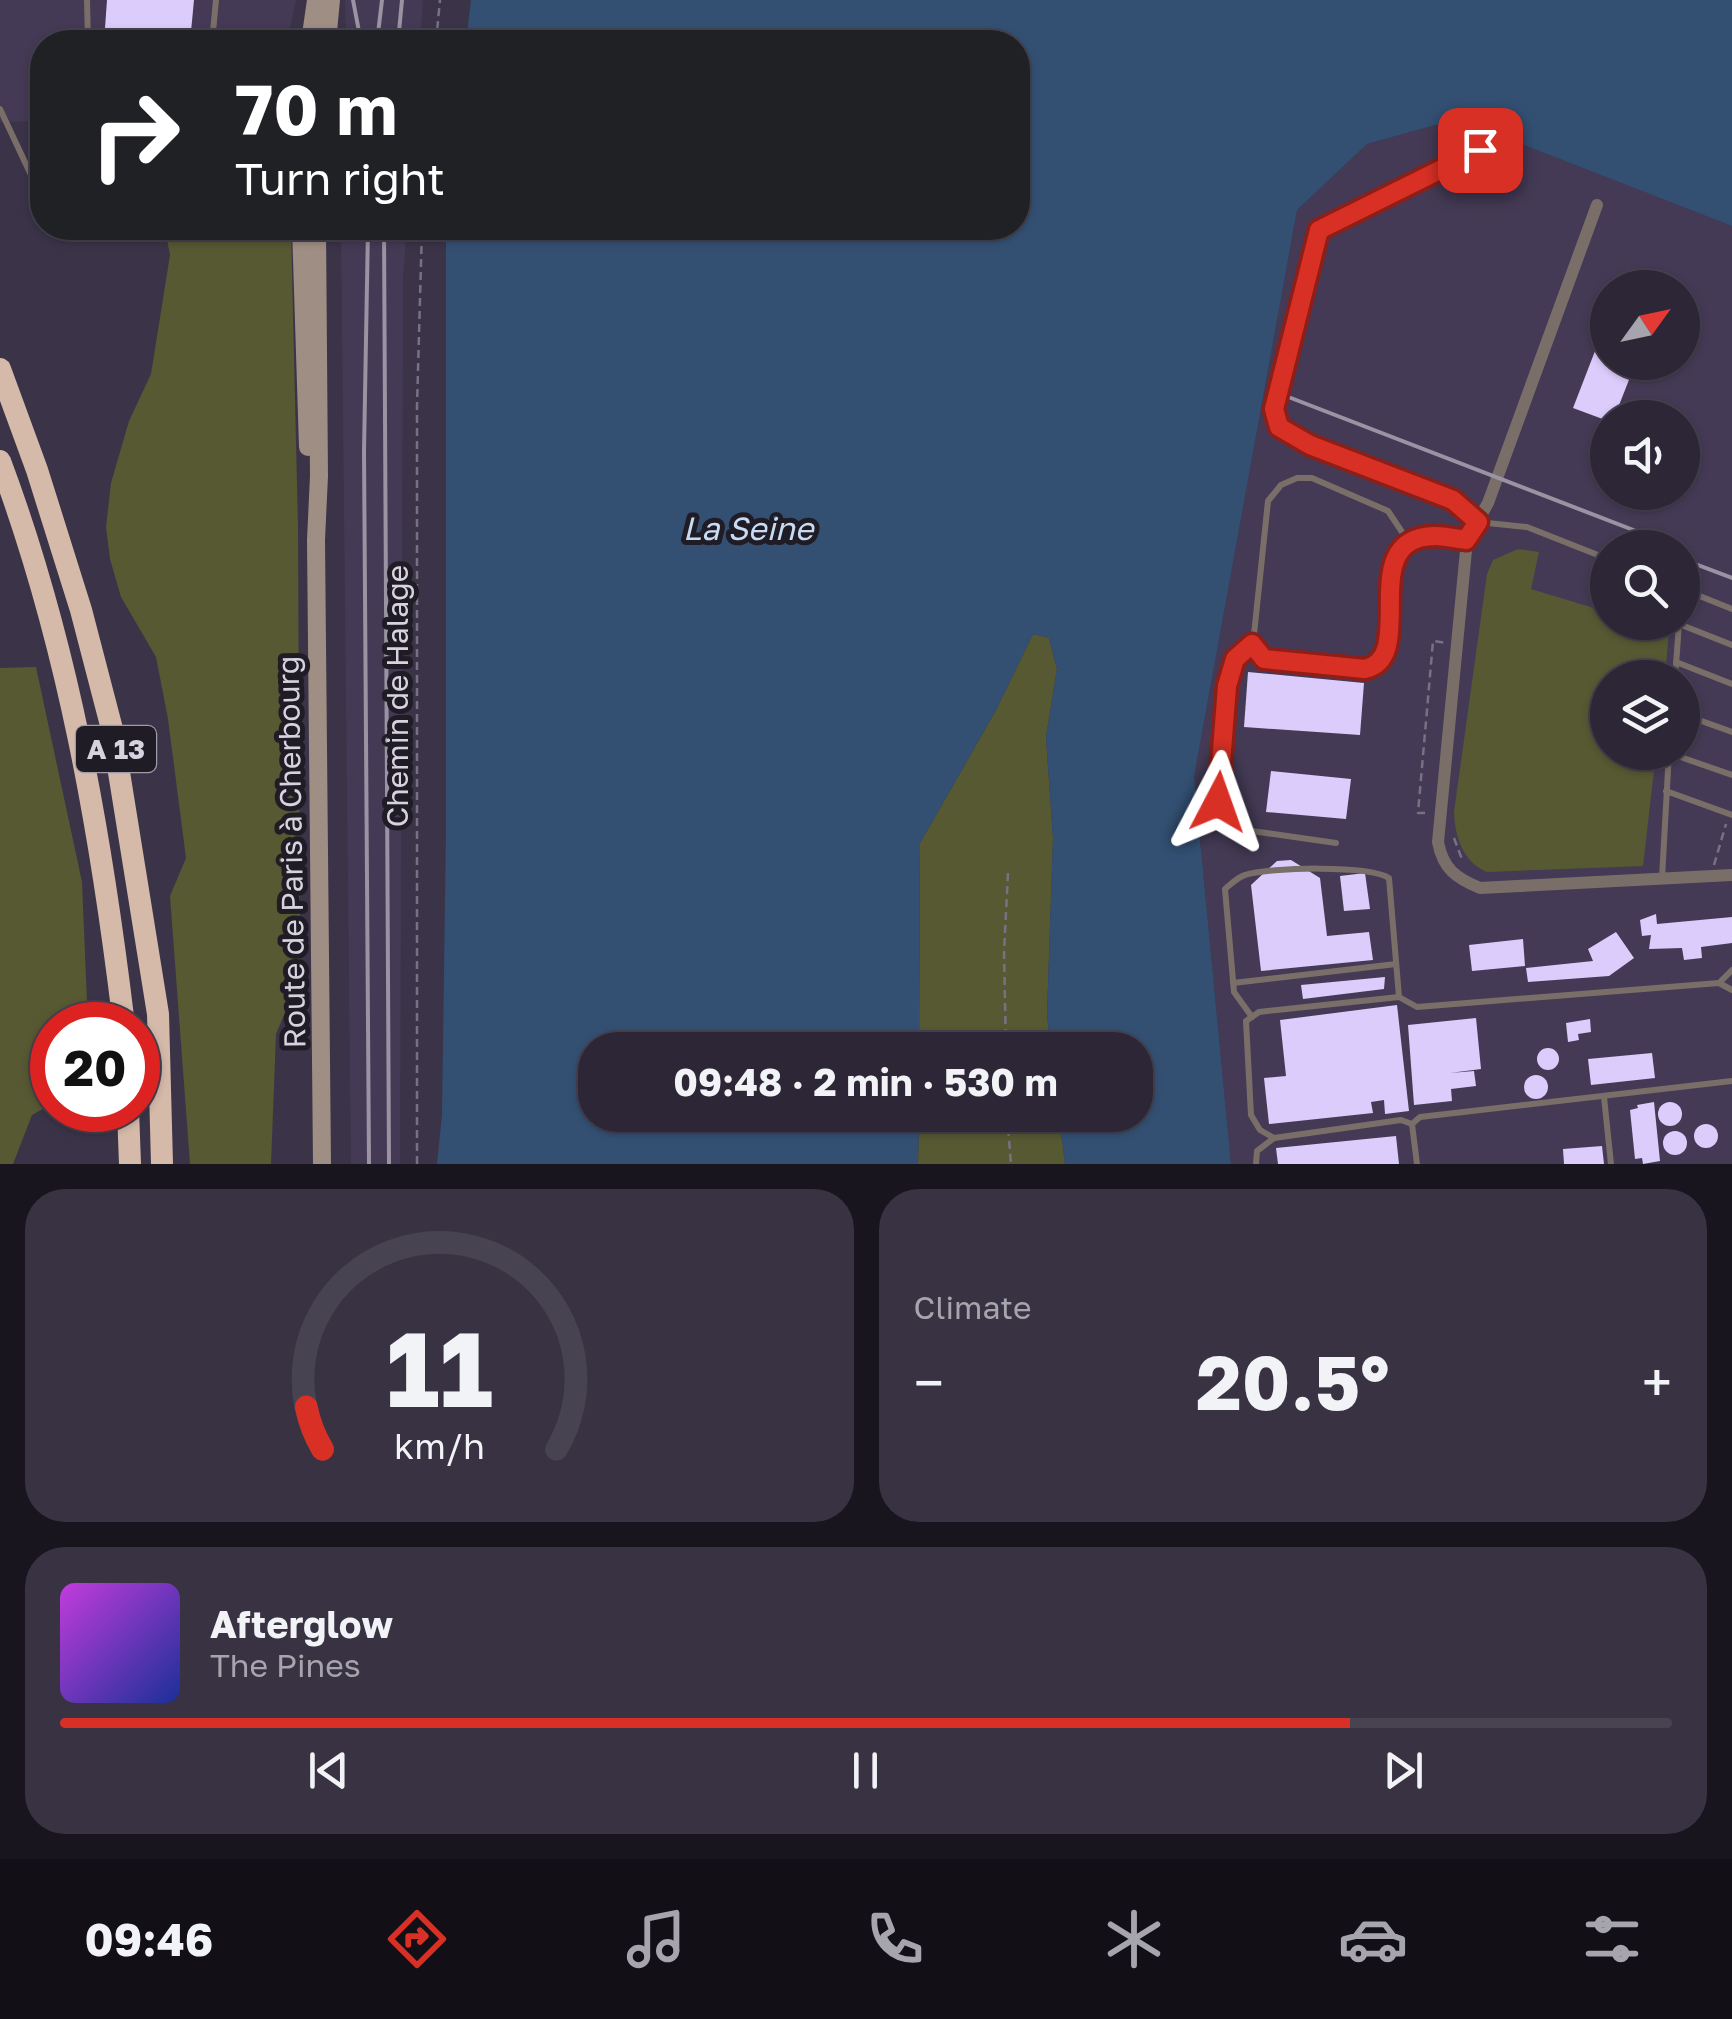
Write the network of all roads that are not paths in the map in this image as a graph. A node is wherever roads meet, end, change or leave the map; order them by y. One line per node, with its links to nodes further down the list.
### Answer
1 (87, 0): 5 (lane)
2 (216, 0): 6 (lane)
3 (313, 0): 7 (lane); 8 (main road)
4 (331, 0): 9 (main road)
5 (88, 30)
6 (213, 30)
7 (305, 30)
8 (311, 30)
9 (327, 30)
10 (0, 109): 12 (lane)
11 (1480, 150): 18 (lane)
12 (30, 173)
13 (1596, 205): 18 (street)
14 (301, 240): 19 (main road, Route de Paris à Cherbourg)
15 (317, 240): 19 (main road, Route de Paris à Cherbourg)
16 (0, 369): 53 (highway, A 13)
17 (0, 461): 46 (highway, A 13)
18 (1478, 522): 20 (street); 22 (lane)
19 (316, 540): 55 (main road, Route de Paris à Cherbourg)
20 (1466, 540): 21 (lane); 39 (street)
21 (1410, 544): 25 (lane); 25 (lane)
22 (1590, 552)
23 (1700, 596): 24 (lane)
24 (1732, 608)
25 (1252, 644): 37 (lane)
26 (1732, 644): 27 (lane)
27 (1676, 660)
28 (1700, 671): 29 (lane)
29 (1732, 684)
30 (1700, 720): 31 (lane)
31 (1732, 732)
32 (1700, 764): 34 (lane)
33 (1668, 770): 35 (lane)
34 (1732, 775)
35 (1666, 791): 36 (lane); 39 (lane)
36 (1731, 814)
37 (1336, 843)
38 (1732, 875): 39 (street)
39 (1662, 879)
40 (1396, 964): 42 (lane); 42 (lane); 45 (lane)
41 (1732, 970): 43 (lane)
42 (1233, 982): 47 (lane)
43 (1720, 983): 44 (lane); 45 (lane)
44 (1732, 990)
45 (1399, 997): 47 (lane)
46 (121, 1002)
47 (1252, 1016): 52 (lane)
48 (1732, 1082): 49 (lane)
49 (1604, 1096): 50 (lane); 58 (lane)
50 (1412, 1124): 52 (lane); 57 (lane)
51 (129, 1132): 54 (highway)
52 (1274, 1138): 56 (lane)
53 (164, 1157)
54 (130, 1164)
55 (322, 1164)
56 (1256, 1164)
57 (1416, 1164)
58 (1611, 1164)

